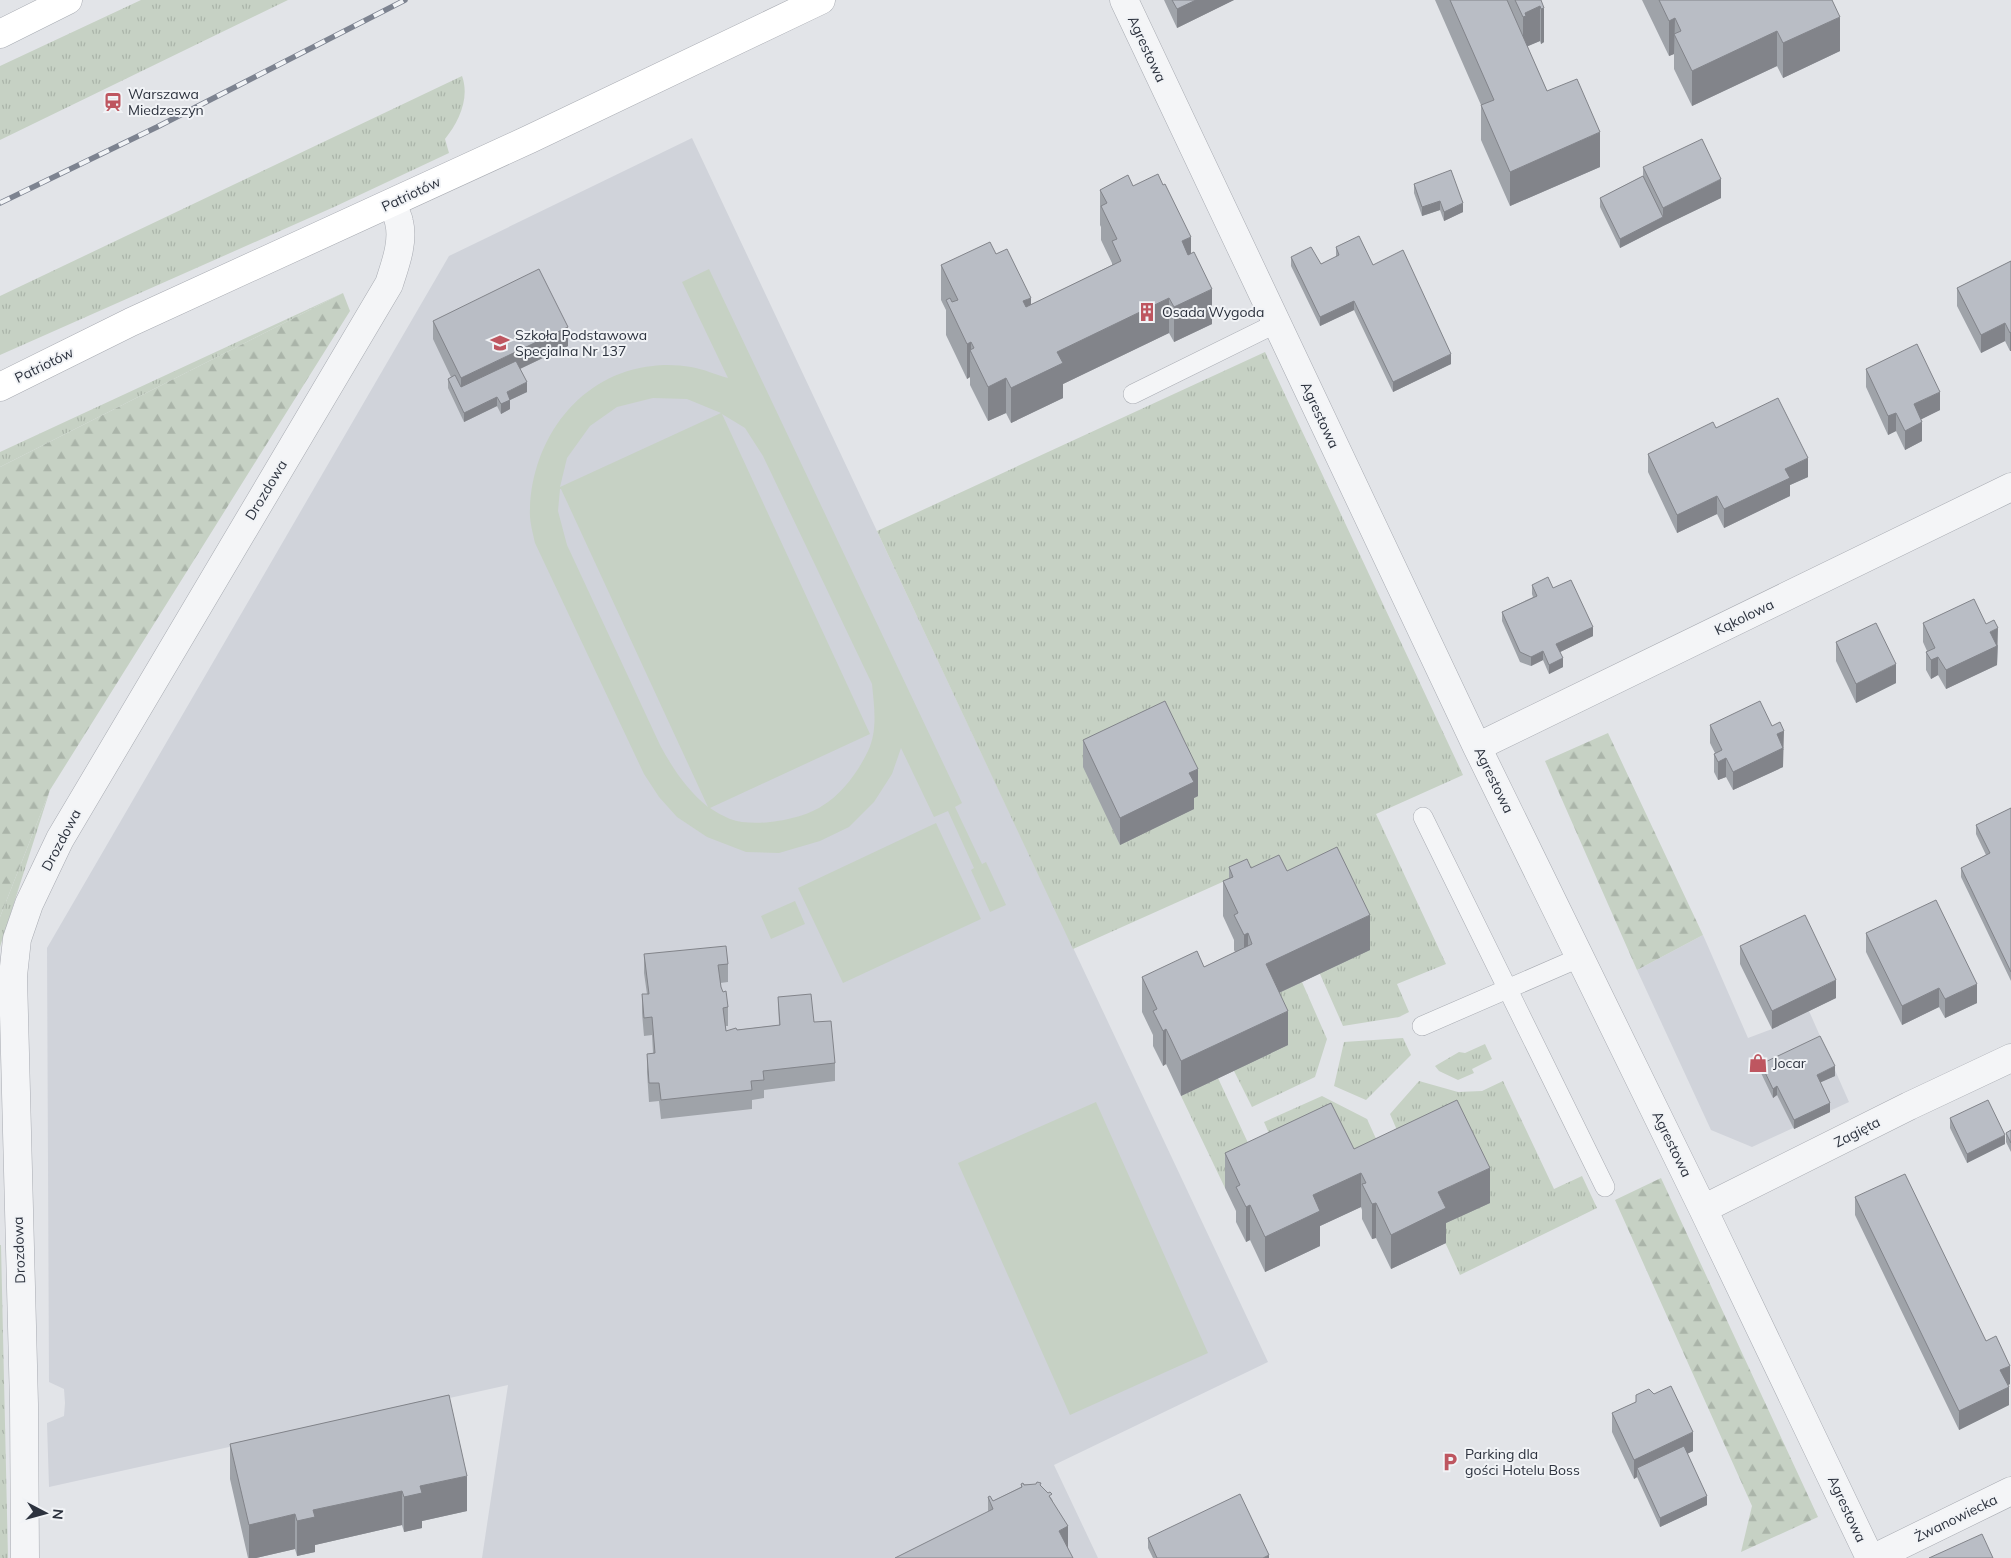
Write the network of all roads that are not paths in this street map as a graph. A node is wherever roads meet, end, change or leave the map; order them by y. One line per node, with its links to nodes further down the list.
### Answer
1 (68, 0): 4 (main road)
2 (821, 0): 6 (main road, Patriotów)
3 (1124, 0): 7 (street, Agrestowa)
4 (35, 7): 5 (main road)
5 (0, 34)
6 (391, 204): 8 (main road, Patriotów); 20 (street, Drozdowa)
7 (1276, 323): 9 (lane); 11 (street, Agrestowa)
8 (0, 386)
9 (1133, 394)
10 (2011, 487): 11 (street, Kąkolowa)
11 (1477, 747): 13 (street, Agrestowa)
12 (1423, 817): 14 (lane)
13 (1581, 957): 14 (lane); 18 (street, Agrestowa)
14 (1508, 989): 15 (lane); 17 (lane)
15 (1422, 1026)
16 (2011, 1058): 18 (street, Zagięta)
17 (1605, 1188)
18 (1704, 1209): 21 (street, Agrestowa)
19 (2011, 1491): 22 (street, Żwanowiecka)
20 (25, 1558)
21 (1870, 1558)
22 (1874, 1558)

